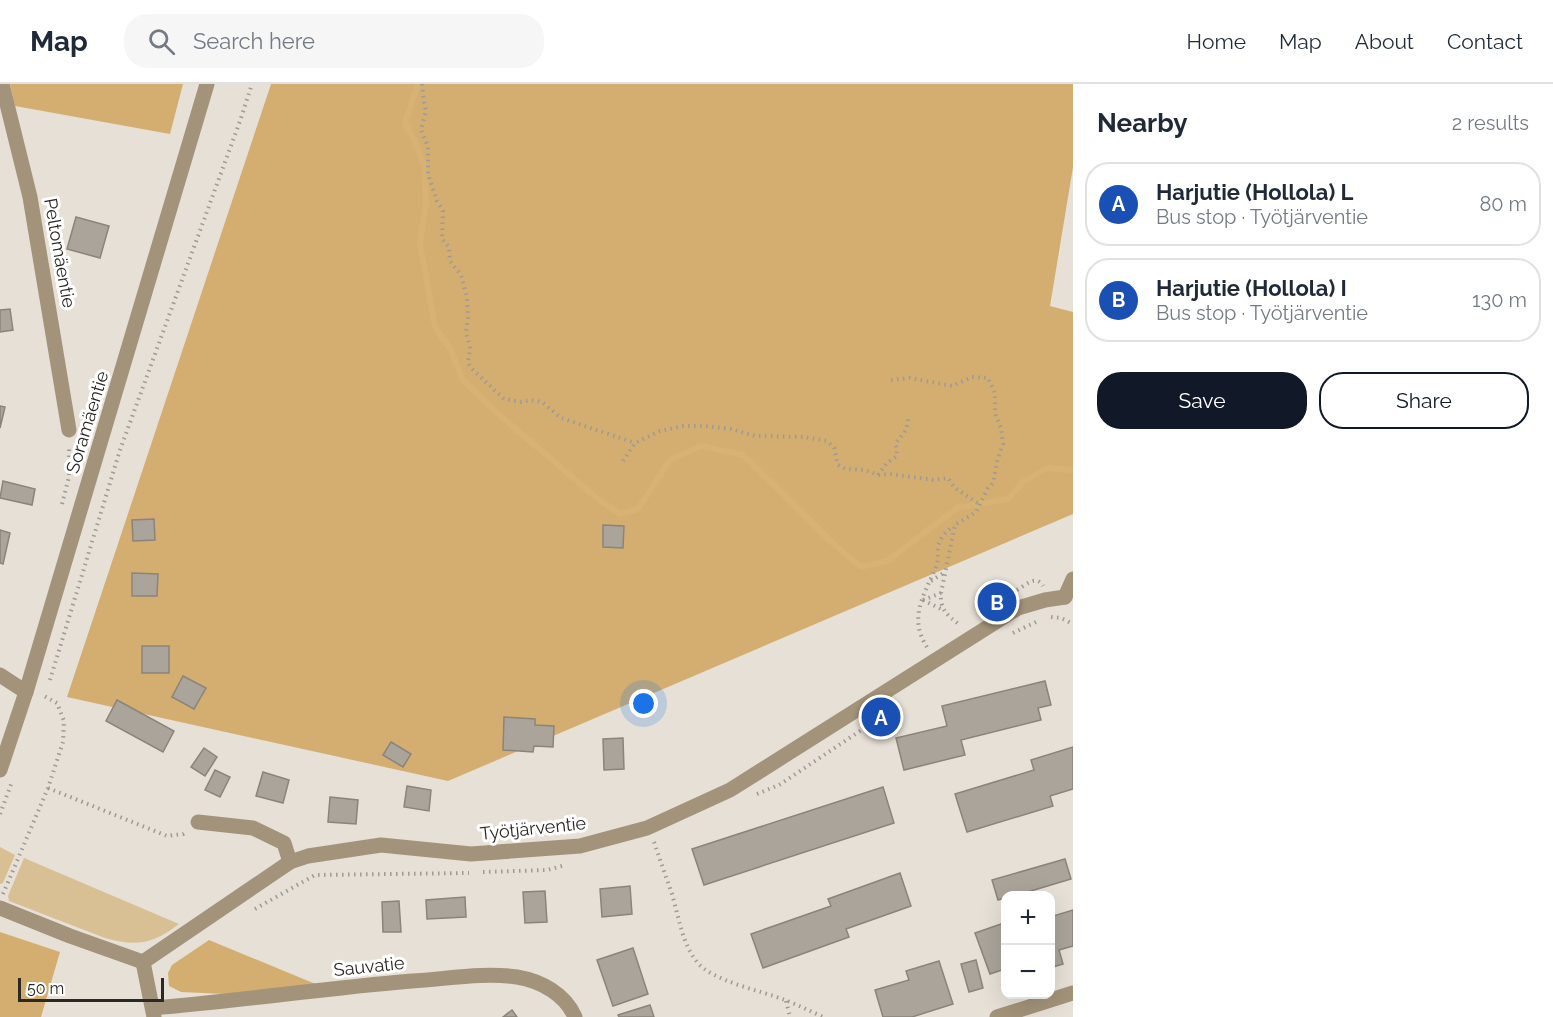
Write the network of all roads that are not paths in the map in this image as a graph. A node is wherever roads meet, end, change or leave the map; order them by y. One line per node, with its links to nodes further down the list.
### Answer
1 (2, 84): 3 (street, Peltomäentie)
2 (207, 84): 7 (street, Soramäentie)
3 (69, 430)
4 (1073, 579): 5 (street, Työtjärventie)
5 (1069, 599): 10 (street, Työtjärventie)
6 (0, 675): 7 (street)
7 (26, 692): 8 (street, Soramäentie)
8 (0, 770)
9 (198, 822): 10 (street)
10 (290, 862): 12 (street, Työtjärventie)
11 (0, 909): 12 (street)
12 (143, 962): 14 (street)
13 (1073, 993): 16 (street)
14 (153, 1012): 15 (street, Sauvatie)
15 (574, 1017)
16 (997, 1017)

